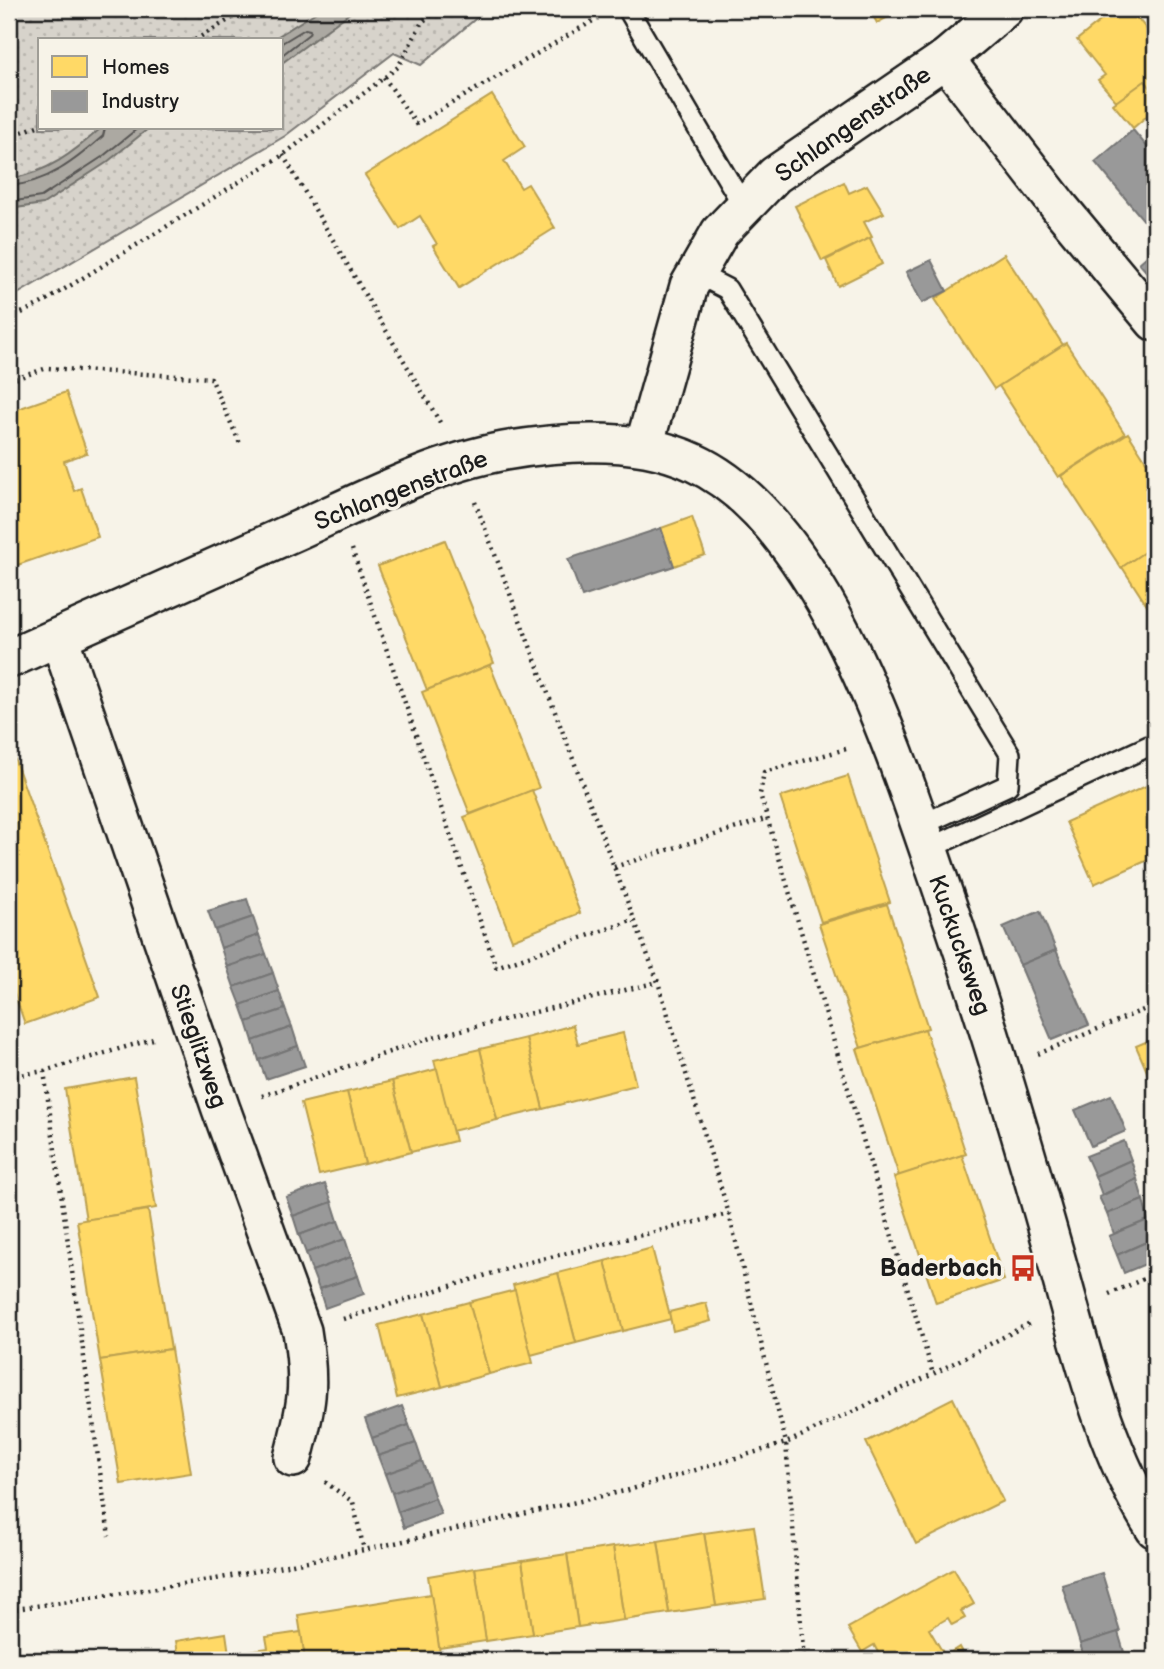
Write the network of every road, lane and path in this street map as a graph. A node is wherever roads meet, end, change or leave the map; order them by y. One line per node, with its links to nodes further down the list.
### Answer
1 (247, 9): 5 (path)
2 (439, 9): 7 (path)
3 (1004, 9): 6 (street, Schlangenstraße)
4 (629, 11): 7 (path); 11 (lane)
5 (198, 38)
6 (945, 59): 11 (street, Schlangenstraße); 14 (street, Schlangenstraße)
7 (384, 77): 10 (path)
8 (38, 126): 9 (path)
9 (9, 137)
10 (283, 155): 13 (path); 18 (path)
11 (744, 207): 12 (street, Schlangenstraße)
12 (696, 273): 17 (street, Schlangenstraße); 25 (lane)
13 (9, 319)
14 (1155, 322)
15 (9, 381): 16 (path)
16 (241, 446)
17 (644, 446): 18 (street, Schlangenstraße); 22 (street, Kuckucksweg)
18 (460, 464): 19 (street, Schlangenstraße); 26 (path)
19 (339, 512): 20 (street, Schlangenstraße); 27 (path)
20 (59, 637): 21 (street, Schlangenstraße); 30 (street, Stieglitzweg)
21 (9, 659)
22 (887, 739): 24 (path); 25 (street, Kuckucksweg)
23 (1155, 744): 25 (lane)
24 (765, 819): 26 (path); 39 (path)
25 (924, 837): 31 (street, Kuckucksweg)
26 (614, 867): 27 (path)
27 (634, 920): 28 (path)
28 (658, 982): 34 (path); 35 (path)
29 (1155, 1005): 31 (path)
30 (193, 1027): 32 (path); 34 (street, Stieglitzweg)
31 (1002, 1069): 37 (street, Kuckucksweg)
32 (44, 1071): 33 (path); 43 (path)
33 (9, 1077)
34 (221, 1109): 38 (street, Stieglitzweg)
35 (729, 1214): 38 (path); 40 (path)
36 (1155, 1275): 37 (path)
37 (1071, 1311): 39 (path); 42 (street, Kuckucksweg)
38 (302, 1331): 41 (street, Stieglitzweg)
39 (933, 1374): 40 (path)
40 (786, 1443): 44 (path); 46 (path)
41 (293, 1458): 44 (path)
42 (1155, 1529)
43 (109, 1536)
44 (364, 1550): 45 (path)
45 (9, 1610)
46 (804, 1660)

